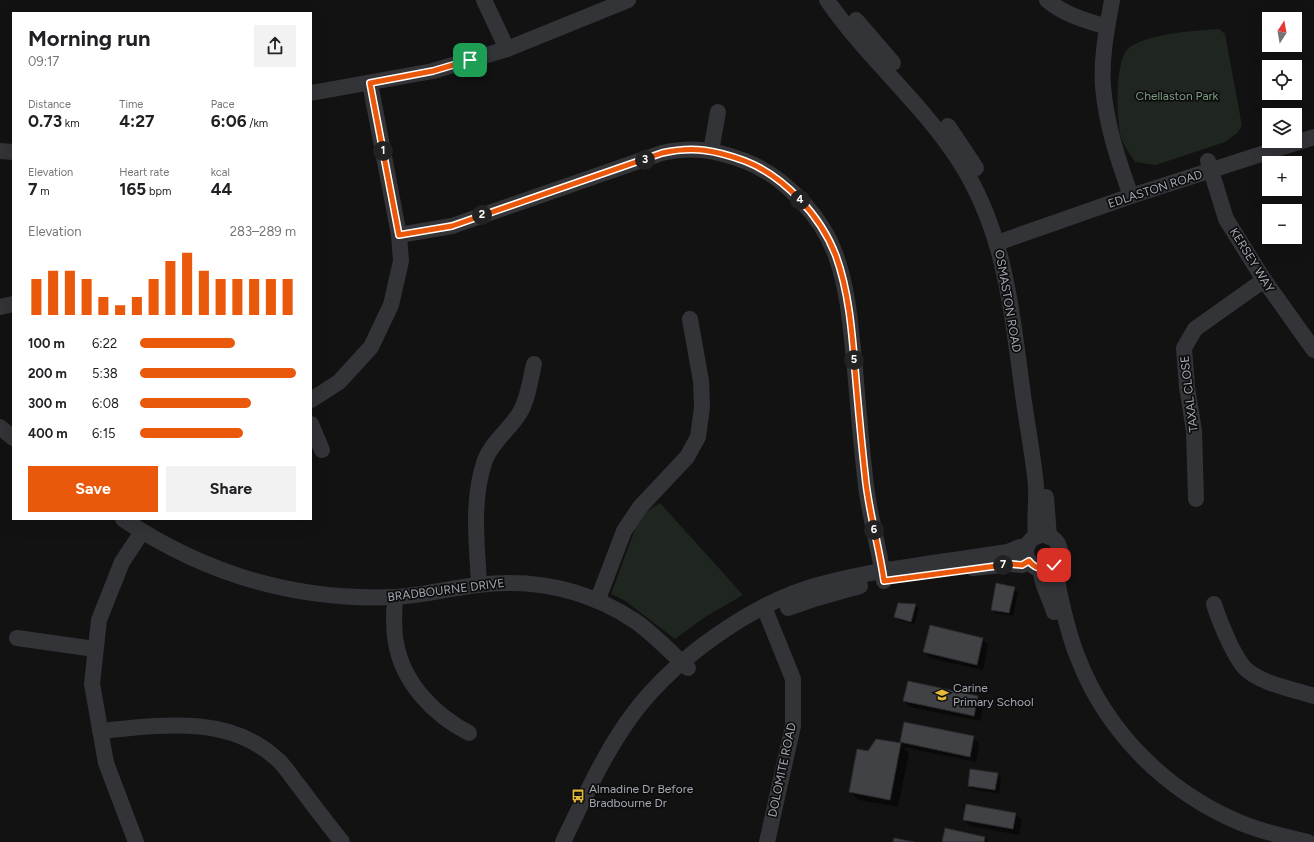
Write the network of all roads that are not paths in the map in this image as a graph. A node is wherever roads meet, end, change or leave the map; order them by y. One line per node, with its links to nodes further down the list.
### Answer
1 (484, 0): 8 (street)
2 (628, 0): 8 (street)
3 (827, 0): 22 (street, OSMASTON ROAD)
4 (840, 0): 22 (street, OSMASTON ROAD)
5 (1047, 0): 7 (street)
6 (1112, 0): 7 (street)
7 (1108, 27): 20 (street)
8 (507, 49): 9 (street)
9 (370, 83): 10 (street); 21 (street)
10 (312, 93)
11 (718, 112): 17 (street)
12 (1314, 126): 13 (street)
13 (1302, 130)
14 (1314, 137): 19 (street, EDLASTON ROAD)
15 (1262, 144): 19 (street, EDLASTON ROAD)
16 (0, 151): 18 (street)
17 (711, 151): 21 (street); 38 (street)
18 (12, 152)
19 (1209, 166): 20 (street, EDLASTON ROAD); 23 (street, KERSEY WAY)
20 (1130, 191): 22 (street, EDLASTON ROAD)
21 (399, 235): 29 (street)
22 (1000, 237): 37 (street, OSMASTON ROAD)
23 (1264, 280): 27 (street, KERSEY WAY); 34 (street, TAXAL CLOSE)
24 (12, 304): 25 (street)
25 (0, 307)
26 (690, 319): 41 (street)
27 (1314, 350)
28 (534, 364): 39 (street)
29 (312, 399)
30 (312, 426): 33 (street)
31 (0, 427): 32 (street)
32 (12, 437)
33 (322, 450)
34 (1196, 499)
35 (124, 520): 36 (street, BRADBOURNE DRIVE)
36 (142, 532): 40 (street, BRADBOURNE DRIVE); 45 (street)
37 (1039, 553): 38 (street); 55 (street, OSMASTON ROAD); 56 (street, OSMASTON ROAD)
38 (883, 576): 43 (street)
39 (479, 584): 40 (street, BRADBOURNE DRIVE); 41 (street, BRADBOURNE DRIVE)
40 (395, 597): 49 (street)
41 (598, 599): 46 (street, BRADBOURNE DRIVE)
42 (1214, 604): 47 (street)
43 (767, 612): 46 (street); 54 (street, DOLOMITE ROAD)
44 (17, 638): 45 (street)
45 (95, 649): 48 (street)
46 (685, 665): 52 (street); 53 (street)
47 (1314, 696)
48 (100, 731): 50 (street); 51 (street)
49 (469, 733)
50 (136, 842)
51 (342, 842)
52 (563, 842)
53 (574, 842)
54 (767, 842)
55 (1262, 842)
56 (1308, 842)

